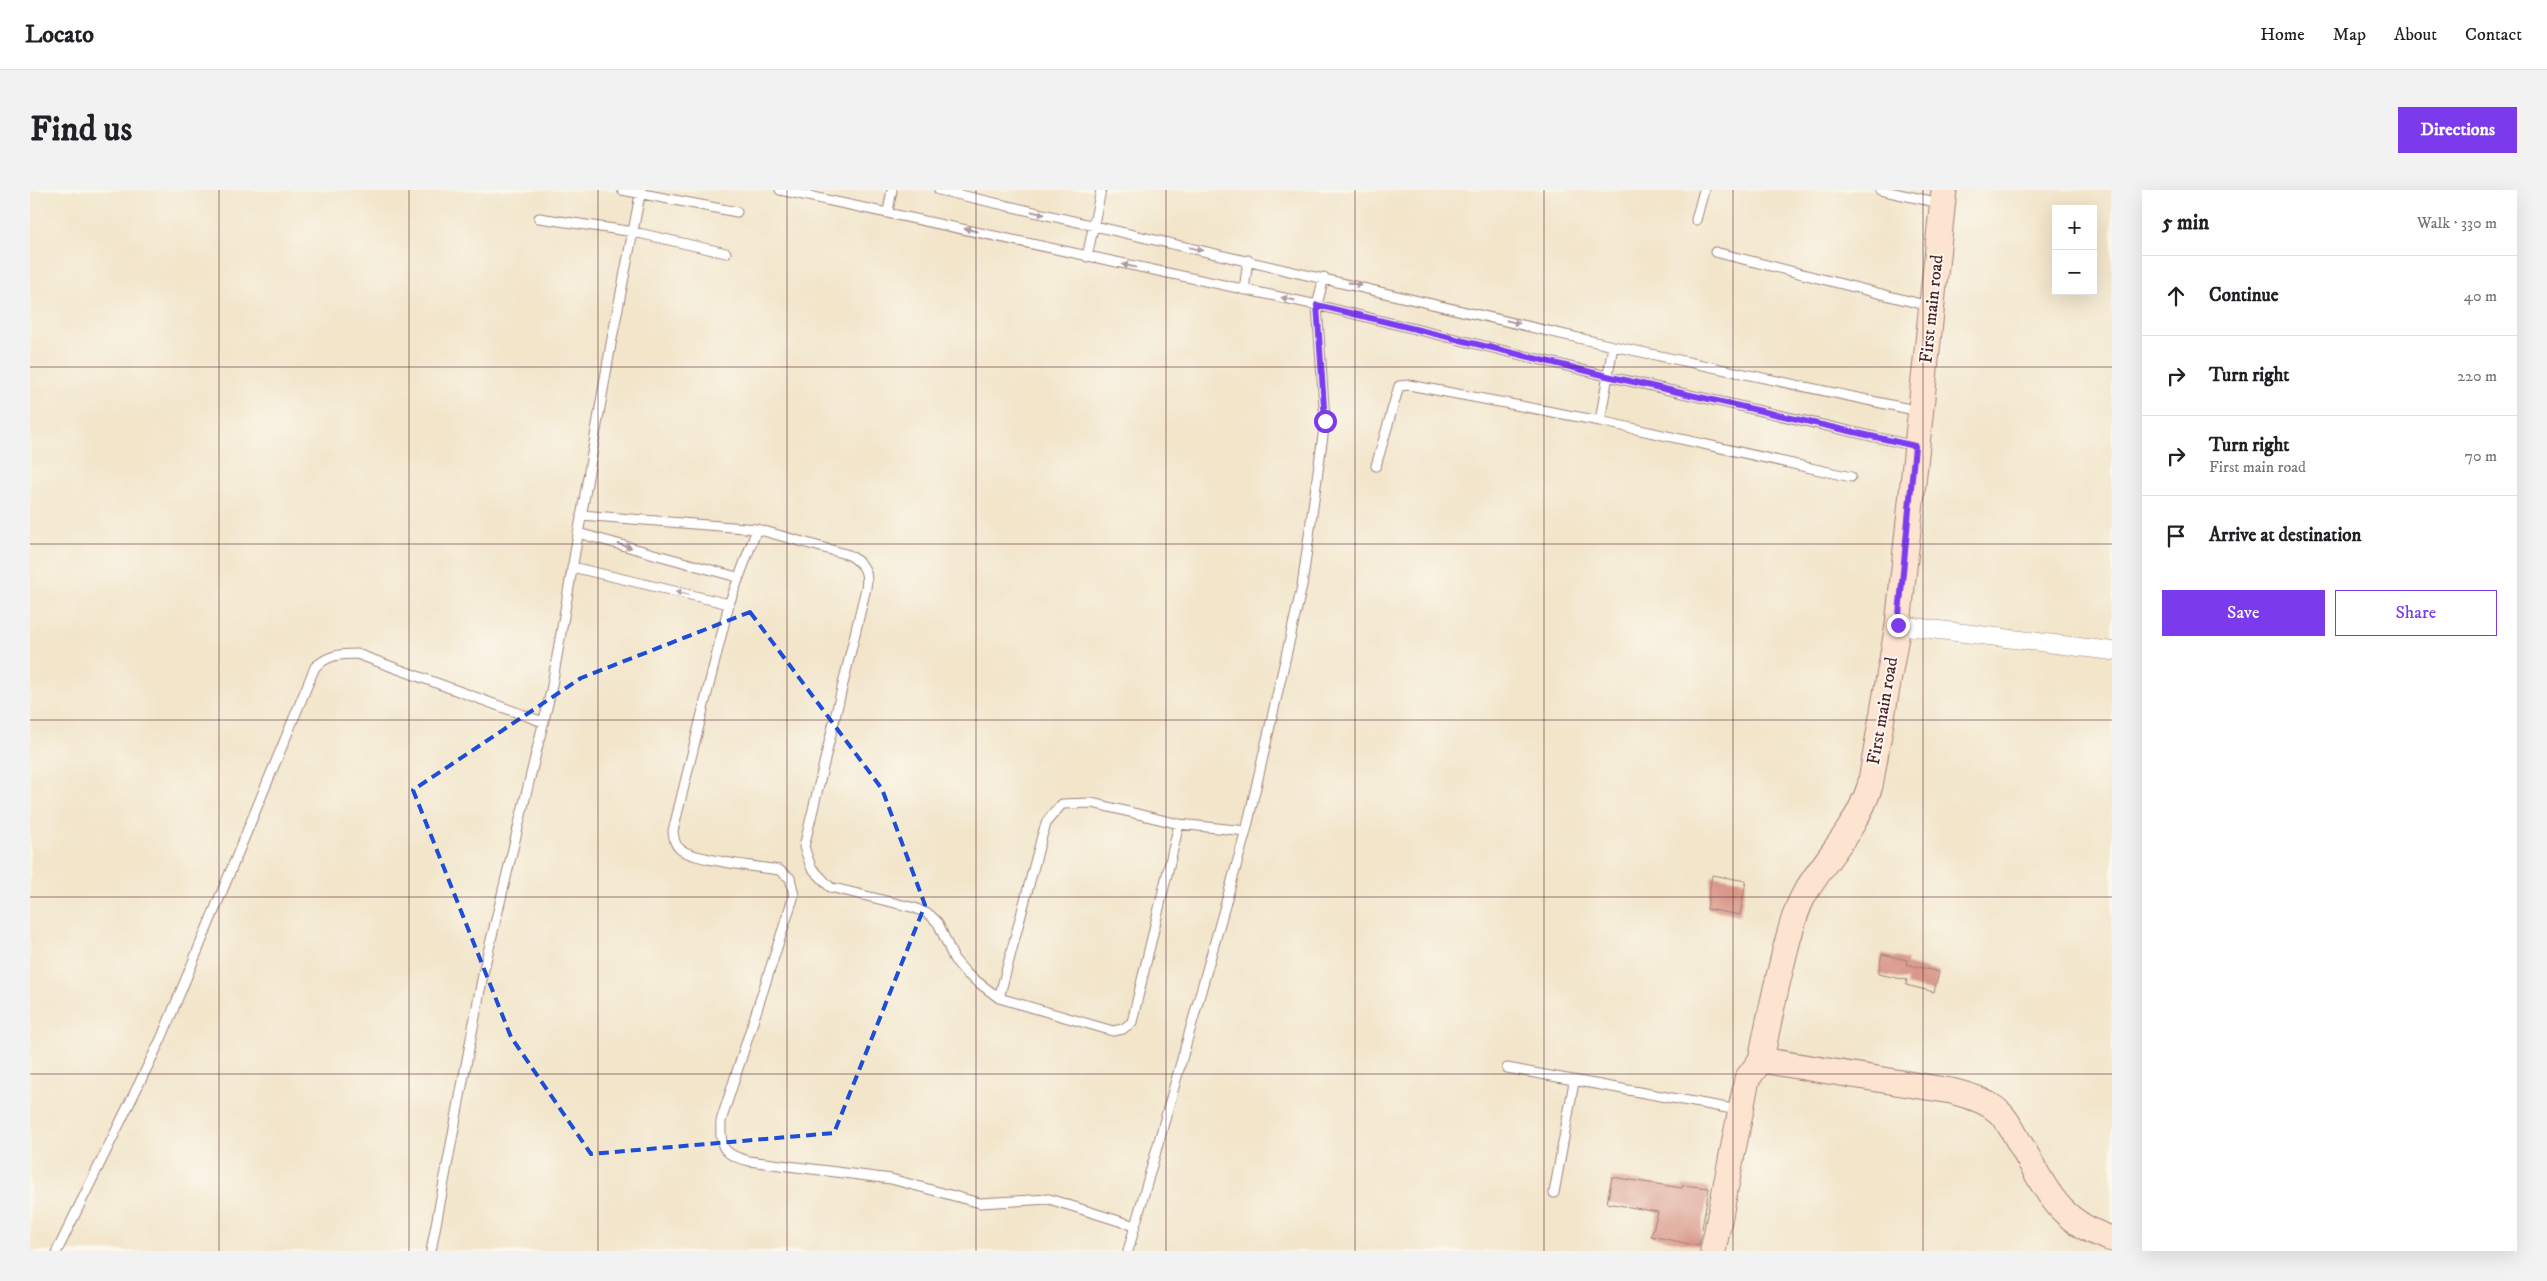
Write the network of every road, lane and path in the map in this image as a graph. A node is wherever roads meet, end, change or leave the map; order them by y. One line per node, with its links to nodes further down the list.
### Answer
1 (622, 190): 8 (lane)
2 (780, 190): 10 (lane)
3 (892, 190): 10 (lane)
4 (939, 190): 14 (lane, one-way to 14)
5 (1101, 190): 14 (lane)
6 (1704, 190): 13 (lane)
7 (1880, 190): 9 (lane)
8 (641, 192): 11 (lane); 15 (lane)
9 (1944, 197): 23 (street, First main road)
10 (888, 211): 18 (lane, one-way to 10)
11 (737, 212)
12 (539, 218): 15 (lane)
13 (1696, 220)
14 (1093, 226): 18 (lane); 19 (lane, one-way to 19)
15 (634, 232): 17 (lane); 31 (lane)
16 (1715, 252): 23 (lane)
17 (726, 253)
18 (1087, 257): 21 (lane, one-way to 18)
19 (1248, 260): 20 (lane); 21 (lane)
20 (1324, 277): 22 (lane); 24 (lane, one-way to 24)
21 (1244, 290): 22 (lane, one-way to 21)
22 (1317, 305): 25 (lane); 41 (lane)
23 (1932, 306): 26 (street, First main road)
24 (1613, 346): 25 (lane); 26 (lane)
25 (1607, 376): 27 (lane); 28 (lane)
26 (1922, 412): 28 (street, First main road)
27 (1600, 421): 29 (lane); 30 (lane)
28 (1915, 446): 37 (street, First main road)
29 (1376, 466)
30 (1851, 477)
31 (581, 515): 32 (lane); 33 (lane)
32 (757, 529): 35 (lane); 42 (lane)
33 (578, 534): 34 (lane); 35 (lane, one-way to 35)
34 (572, 567): 36 (lane, one-way to 34); 39 (lane)
35 (737, 577): 36 (lane)
36 (729, 604): 48 (lane)
37 (1898, 625): 38 (street); 43 (street, First main road)
38 (2112, 651)
39 (543, 722): 50 (lane); 51 (lane)
40 (1179, 824): 41 (lane); 42 (lane); 42 (lane)
41 (1246, 831): 48 (lane)
42 (999, 998)
43 (1761, 1060): 46 (street); 49 (street)
44 (1507, 1068): 45 (lane)
45 (1574, 1082): 46 (lane); 47 (lane)
46 (1741, 1111): 53 (street)
47 (1554, 1194)
48 (1135, 1226): 52 (lane)
49 (2112, 1239)
50 (57, 1251)
51 (431, 1251)
52 (1128, 1251)
53 (1713, 1251)

